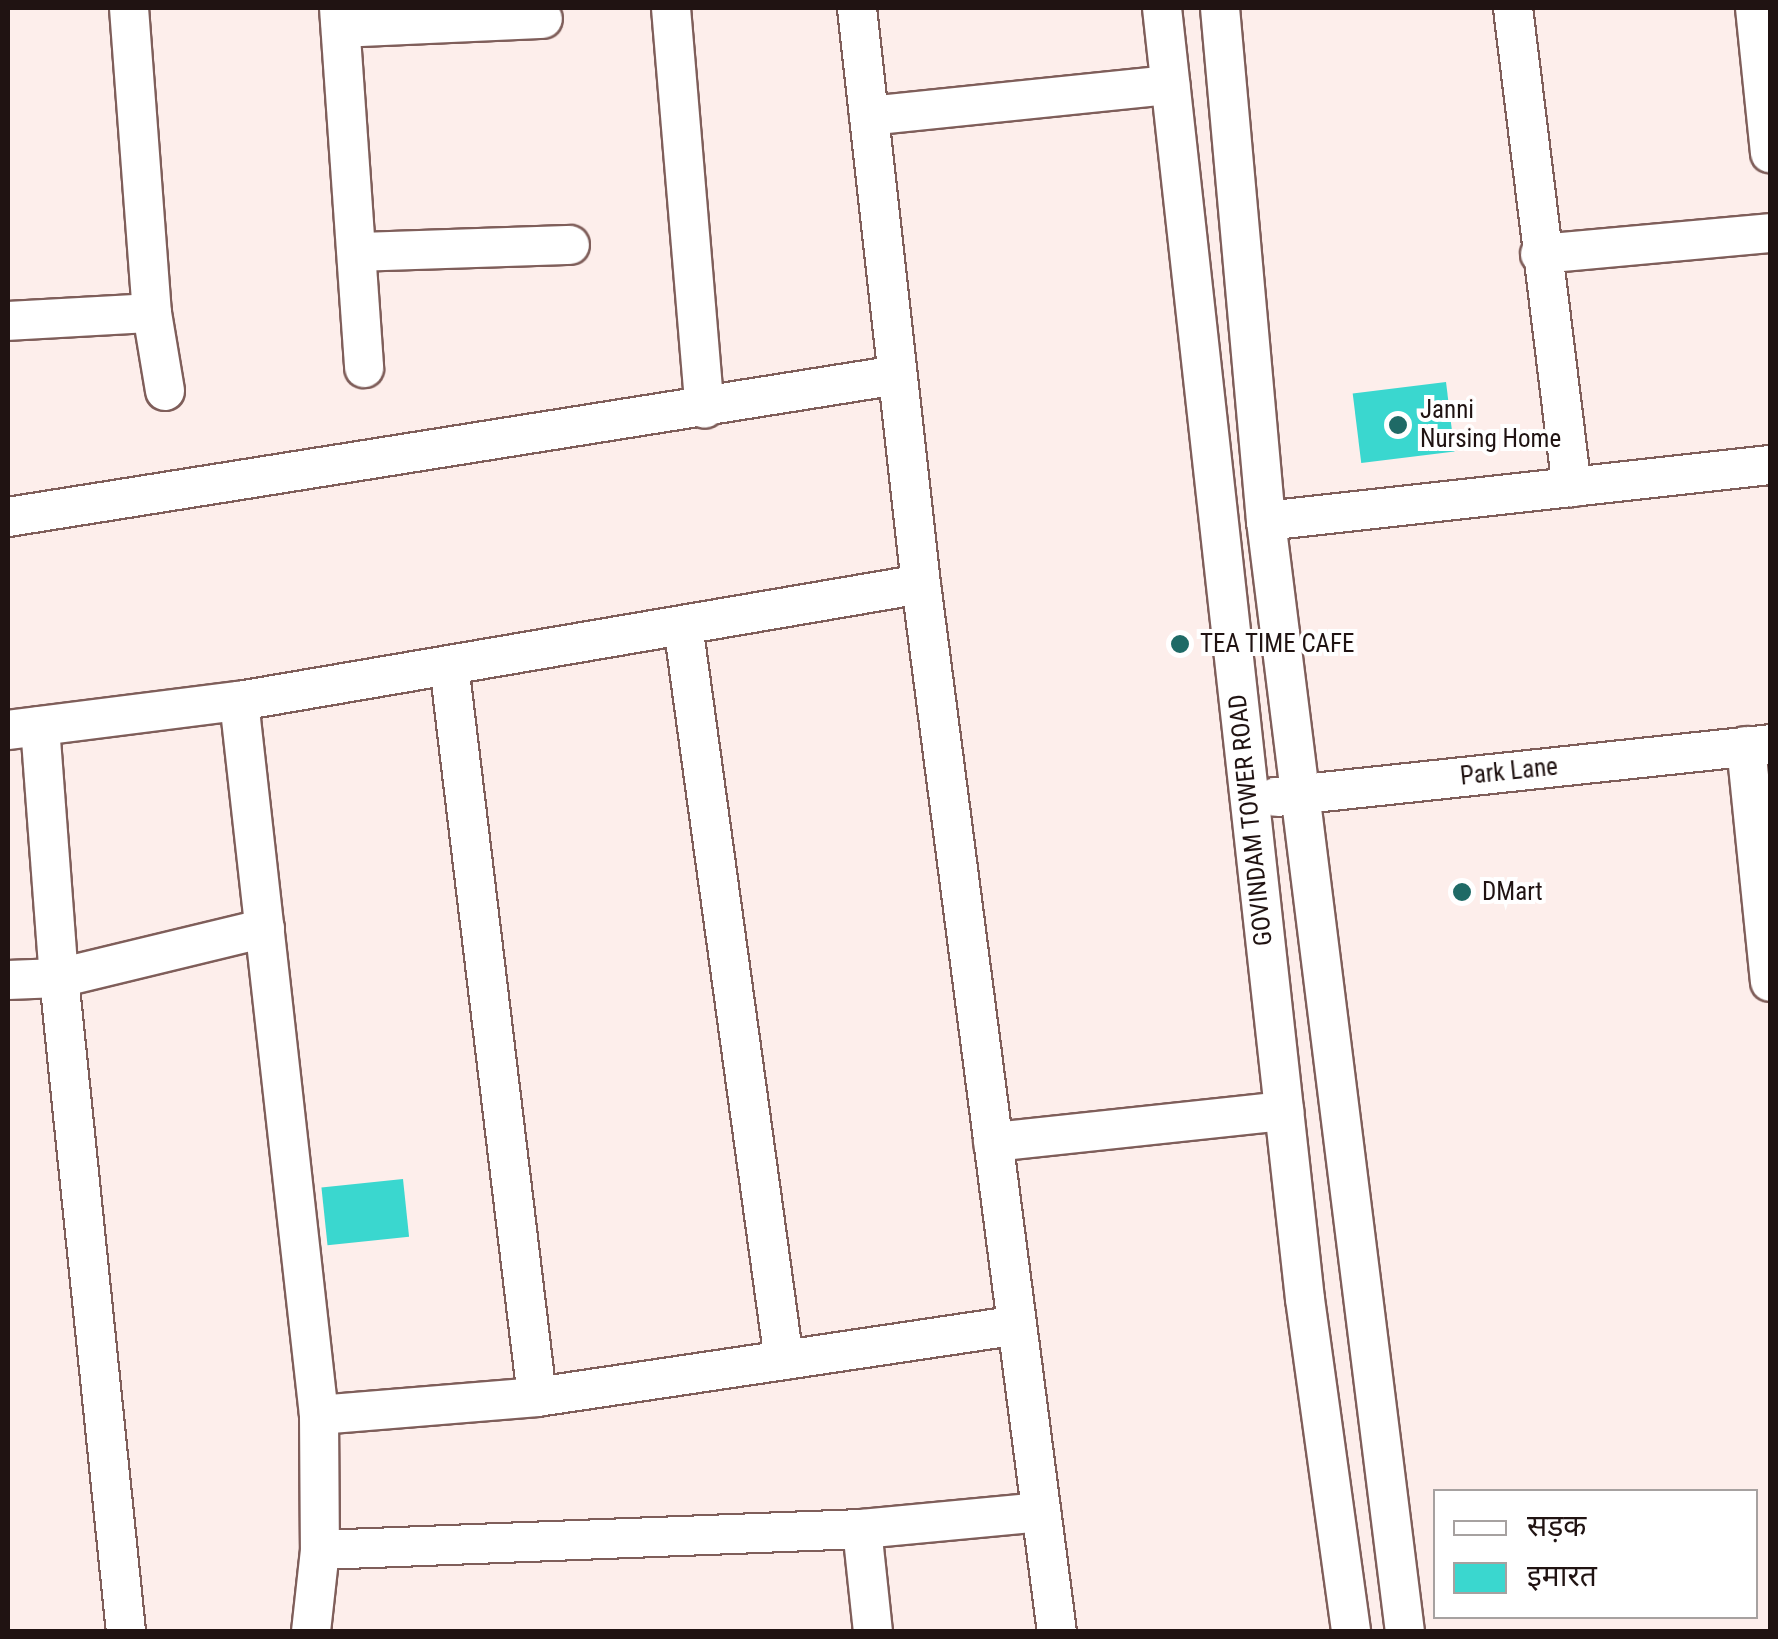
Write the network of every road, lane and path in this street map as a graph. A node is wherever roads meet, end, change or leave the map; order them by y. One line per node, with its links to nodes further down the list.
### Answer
1 (129, 8): 17 (street)
2 (671, 8): 22 (street)
3 (857, 8): 11 (street)
4 (1162, 8): 10 (street, GOVINDAM TOWER ROAD)
5 (1220, 8): 26 (street, GOVINDAM TOWER ROAD)
6 (1513, 8): 16 (street)
7 (1756, 8): 12 (street)
8 (340, 18): 9 (street); 15 (street)
9 (542, 19)
10 (1170, 85): 11 (street); 34 (street, GOVINDAM TOWER ROAD)
11 (870, 116): 20 (street)
12 (1770, 153)
13 (1770, 233): 16 (street)
14 (570, 245): 15 (street)
15 (358, 252): 19 (street)
16 (1540, 254): 24 (street)
17 (152, 313): 18 (street); 21 (street)
18 (8, 320)
19 (364, 368)
20 (898, 375): 22 (street); 27 (street)
21 (165, 391)
22 (705, 408): 25 (street)
23 (1770, 465): 24 (street)
24 (1572, 487): 26 (street)
25 (8, 517)
26 (1266, 521): 33 (street, GOVINDAM TOWER ROAD)
27 (920, 584): 28 (street); 40 (street)
28 (683, 625): 29 (street); 42 (street)
29 (449, 665): 30 (street); 43 (street)
30 (239, 700): 31 (street); 35 (street)
31 (24, 728): 36 (street)
32 (1758, 745): 33 (street, Park Lane); 38 (street)
33 (1300, 794): 34 (street, Park Lane); 53 (street, GOVINDAM TOWER ROAD)
34 (1248, 800): 39 (street, GOVINDAM TOWER ROAD)
35 (265, 928): 36 (street); 44 (street)
36 (59, 978): 37 (street); 48 (street)
37 (8, 980)
38 (1770, 982)
39 (1284, 1111): 40 (street); 52 (street, GOVINDAM TOWER ROAD)
40 (993, 1142): 41 (street)
41 (1017, 1325): 42 (street); 45 (street)
42 (784, 1360): 43 (street)
43 (537, 1397): 44 (street)
44 (319, 1415): 47 (street)
45 (1041, 1512): 46 (street); 51 (street)
46 (862, 1529): 47 (street); 50 (street)
47 (320, 1550): 49 (street)
48 (126, 1632)
49 (311, 1632)
50 (873, 1632)
51 (1057, 1632)
52 (1351, 1632)
53 (1404, 1632)

